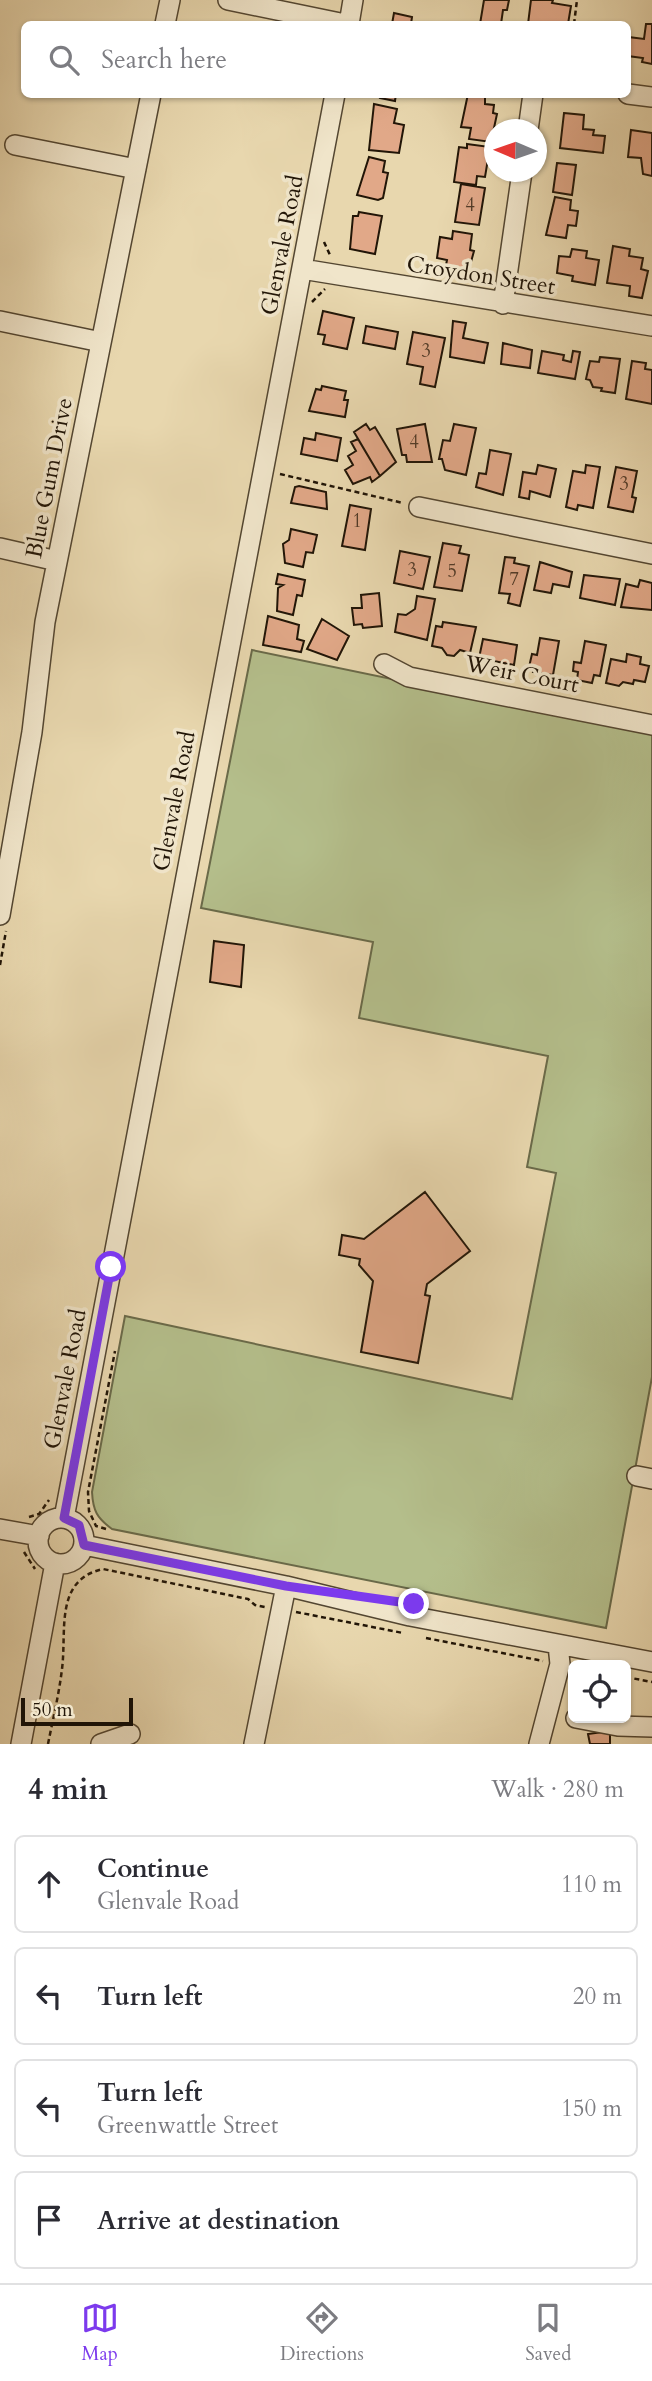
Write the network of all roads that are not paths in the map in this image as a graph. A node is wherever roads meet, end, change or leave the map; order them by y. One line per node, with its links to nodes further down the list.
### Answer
1 (170, 0): 4 (street)
2 (228, 0): 5 (street)
3 (354, 0): 6 (street)
4 (166, 21)
5 (332, 21)
6 (348, 21)
7 (631, 94): 8 (street)
8 (652, 97)
9 (150, 98): 14 (street, Blue Gum Drive)
10 (334, 98): 16 (street, Glenvale Road)
11 (532, 98): 12 (street)
12 (530, 119)
13 (15, 145): 14 (street)
14 (136, 169): 20 (street, Blue Gum Drive)
15 (521, 182): 17 (street)
16 (302, 269): 17 (street, Croydon Street); 29 (street, Glenvale Road)
17 (503, 304): 19 (street, Croydon Street)
18 (0, 321): 20 (street)
19 (652, 326)
20 (100, 342): 24 (street, Blue Gum Drive)
21 (419, 507): 23 (street)
22 (0, 548): 24 (street)
23 (652, 554)
24 (57, 561): 27 (street, Blue Gum Drive)
25 (384, 664): 26 (street, Weir Court)
26 (652, 724)
27 (10, 807): 28 (street, Blue Gum Drive)
28 (0, 915)
29 (64, 1518): 31 (street); 32 (street)
30 (0, 1529): 31 (street)
31 (39, 1536): 33 (street)
32 (84, 1545): 33 (street); 34 (street)
33 (55, 1563): 43 (street)
34 (286, 1586): 35 (street); 45 (street)
35 (556, 1646): 36 (street); 37 (street); 38 (street)
36 (652, 1654)
37 (652, 1662)
38 (546, 1711): 39 (street); 46 (street)
39 (568, 1716)
40 (604, 1723): 41 (street)
41 (652, 1727)
42 (130, 1734): 44 (street)
43 (20, 1744)
44 (101, 1744)
45 (254, 1744)
46 (539, 1744)

